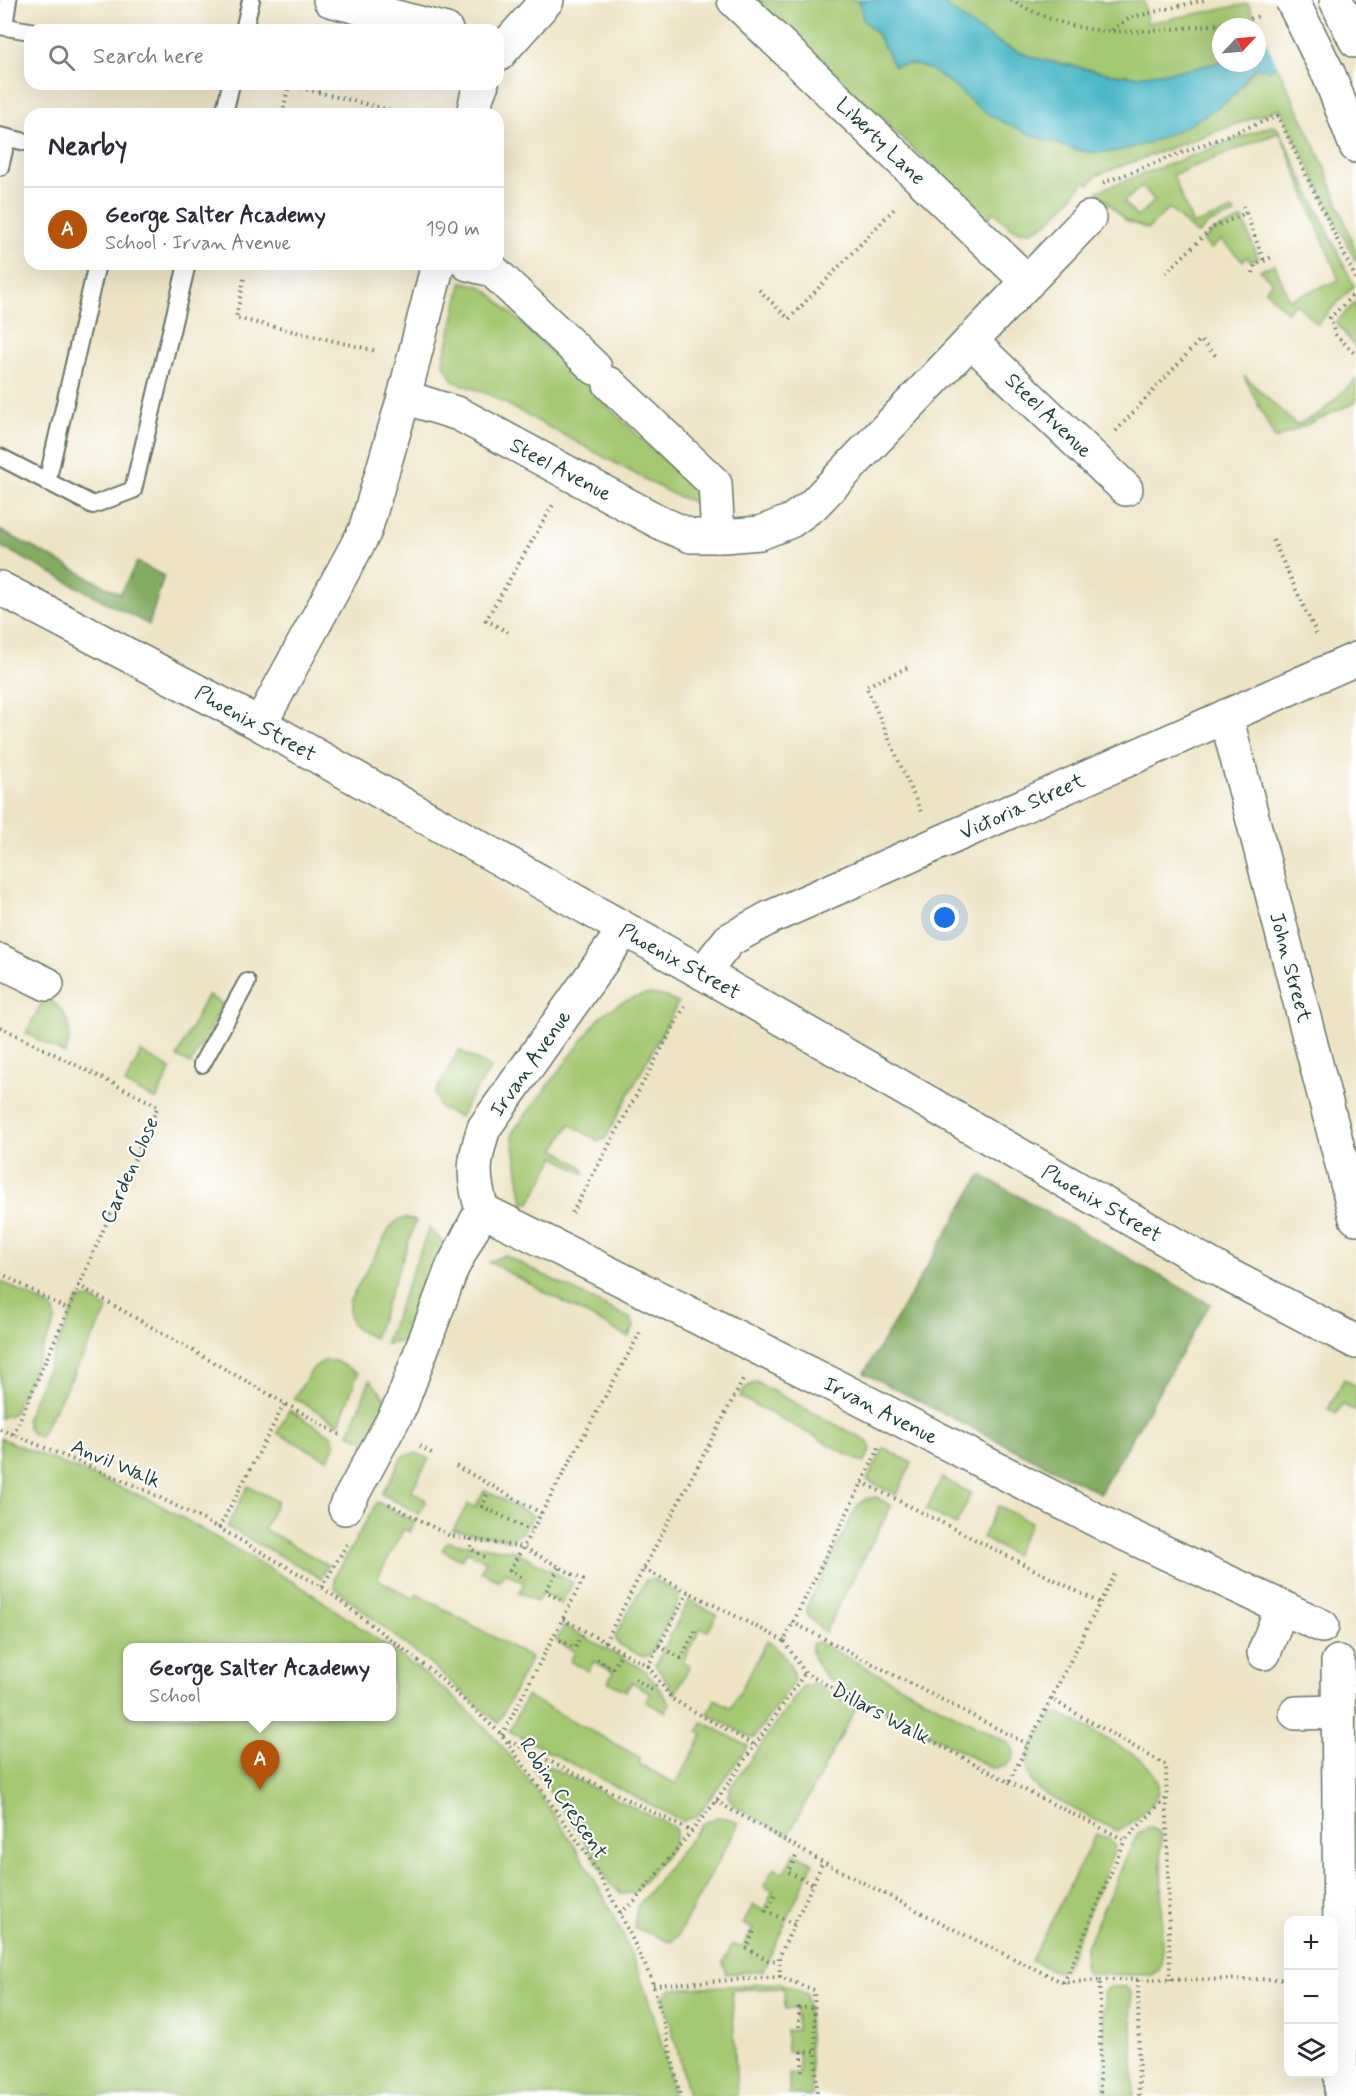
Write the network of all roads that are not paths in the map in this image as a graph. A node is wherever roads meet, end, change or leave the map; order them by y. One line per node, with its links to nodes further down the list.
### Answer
1 (8, 0): 10 (lane)
2 (251, 0): 8 (lane)
3 (330, 0): 9 (street)
4 (547, 0): 13 (street)
5 (734, 0): 27 (street, Liberty Lane)
6 (1336, 0): 12 (street)
7 (1279, 6): 20 (street, bridge)
8 (245, 24)
9 (423, 24)
10 (2, 26): 11 (lane)
11 (24, 30)
12 (1356, 41)
13 (504, 45)
14 (230, 90): 16 (lane)
15 (480, 90): 17 (street)
16 (225, 108)
17 (474, 108)
18 (3, 137): 19 (lane); 21 (lane)
19 (24, 142)
20 (1356, 146)
21 (0, 166)
22 (1089, 218): 27 (street, Steel Avenue)
23 (96, 270): 31 (lane)
24 (186, 270): 31 (lane)
25 (436, 270): 29 (street)
26 (492, 270): 33 (street)
27 (1028, 282): 28 (street, Steel Avenue)
28 (971, 341): 32 (street, Steel Avenue); 33 (street, Steel Avenue)
29 (404, 397): 33 (street, Steel Avenue); 37 (street)
30 (0, 457): 31 (lane)
31 (47, 482)
32 (1126, 489)
33 (718, 536)
34 (0, 588): 37 (street, Phoenix Street)
35 (1356, 659): 36 (street, Victoria Street)
36 (1226, 716): 42 (street, Victoria Street); 45 (street, John Street)
37 (260, 724): 38 (street, Phoenix Street)
38 (624, 930): 42 (street, Phoenix Street); 44 (street, Irvan Avenue)
39 (0, 961): 41 (street)
40 (247, 982): 43 (lane)
41 (47, 984)
42 (695, 987): 46 (street, Phoenix Street)
43 (202, 1064)
44 (482, 1210): 47 (street); 48 (street, Irvan Avenue)
45 (1356, 1218)
46 (1356, 1342)
47 (345, 1509)
48 (1282, 1607): 49 (street, Irvan Avenue); 50 (street)
49 (1322, 1626)
50 (1264, 1653)
51 (1338, 1662): 52 (street)
52 (1339, 1712): 53 (street); 54 (street)
53 (1296, 1713)
54 (1341, 2096)

